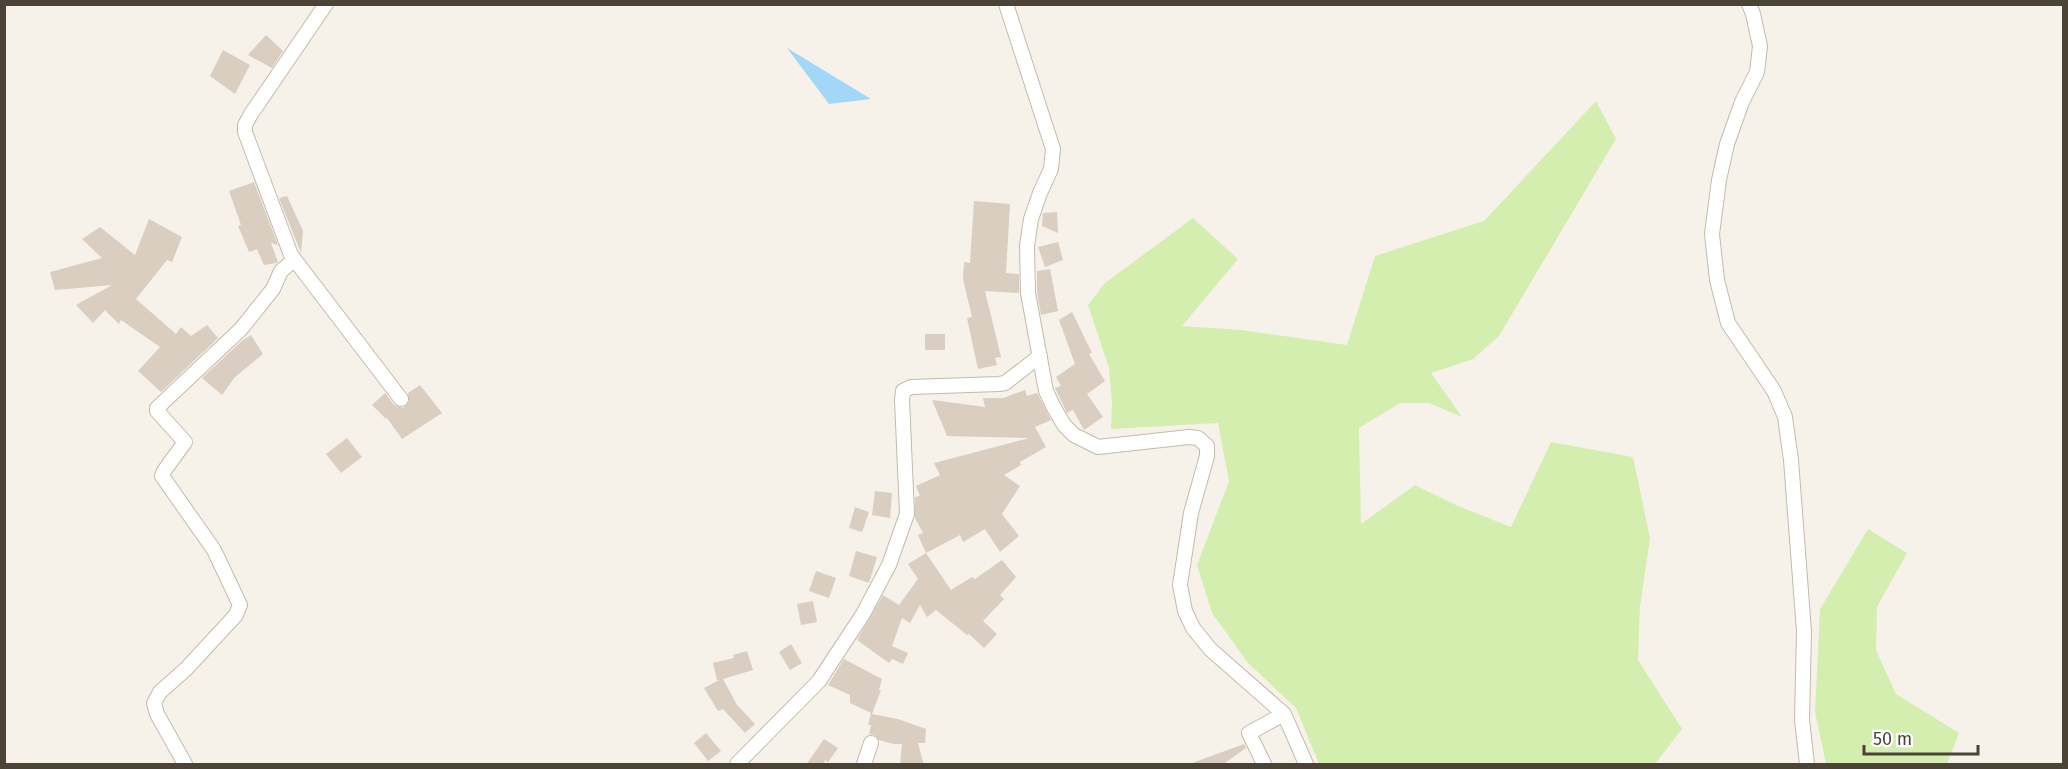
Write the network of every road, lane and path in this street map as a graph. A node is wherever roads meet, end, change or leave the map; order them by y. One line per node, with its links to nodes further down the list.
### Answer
1 (326, 4): 4 (street)
2 (1006, 4): 5 (street)
3 (1749, 4): 14 (street)
4 (294, 260): 6 (street); 9 (street)
5 (1040, 356): 7 (street); 10 (street)
6 (401, 399)
7 (1284, 714): 12 (street); 13 (street)
8 (871, 743): 11 (street)
9 (185, 765)
10 (737, 765)
11 (864, 765)
12 (1264, 765)
13 (1306, 765)
14 (1807, 765)

